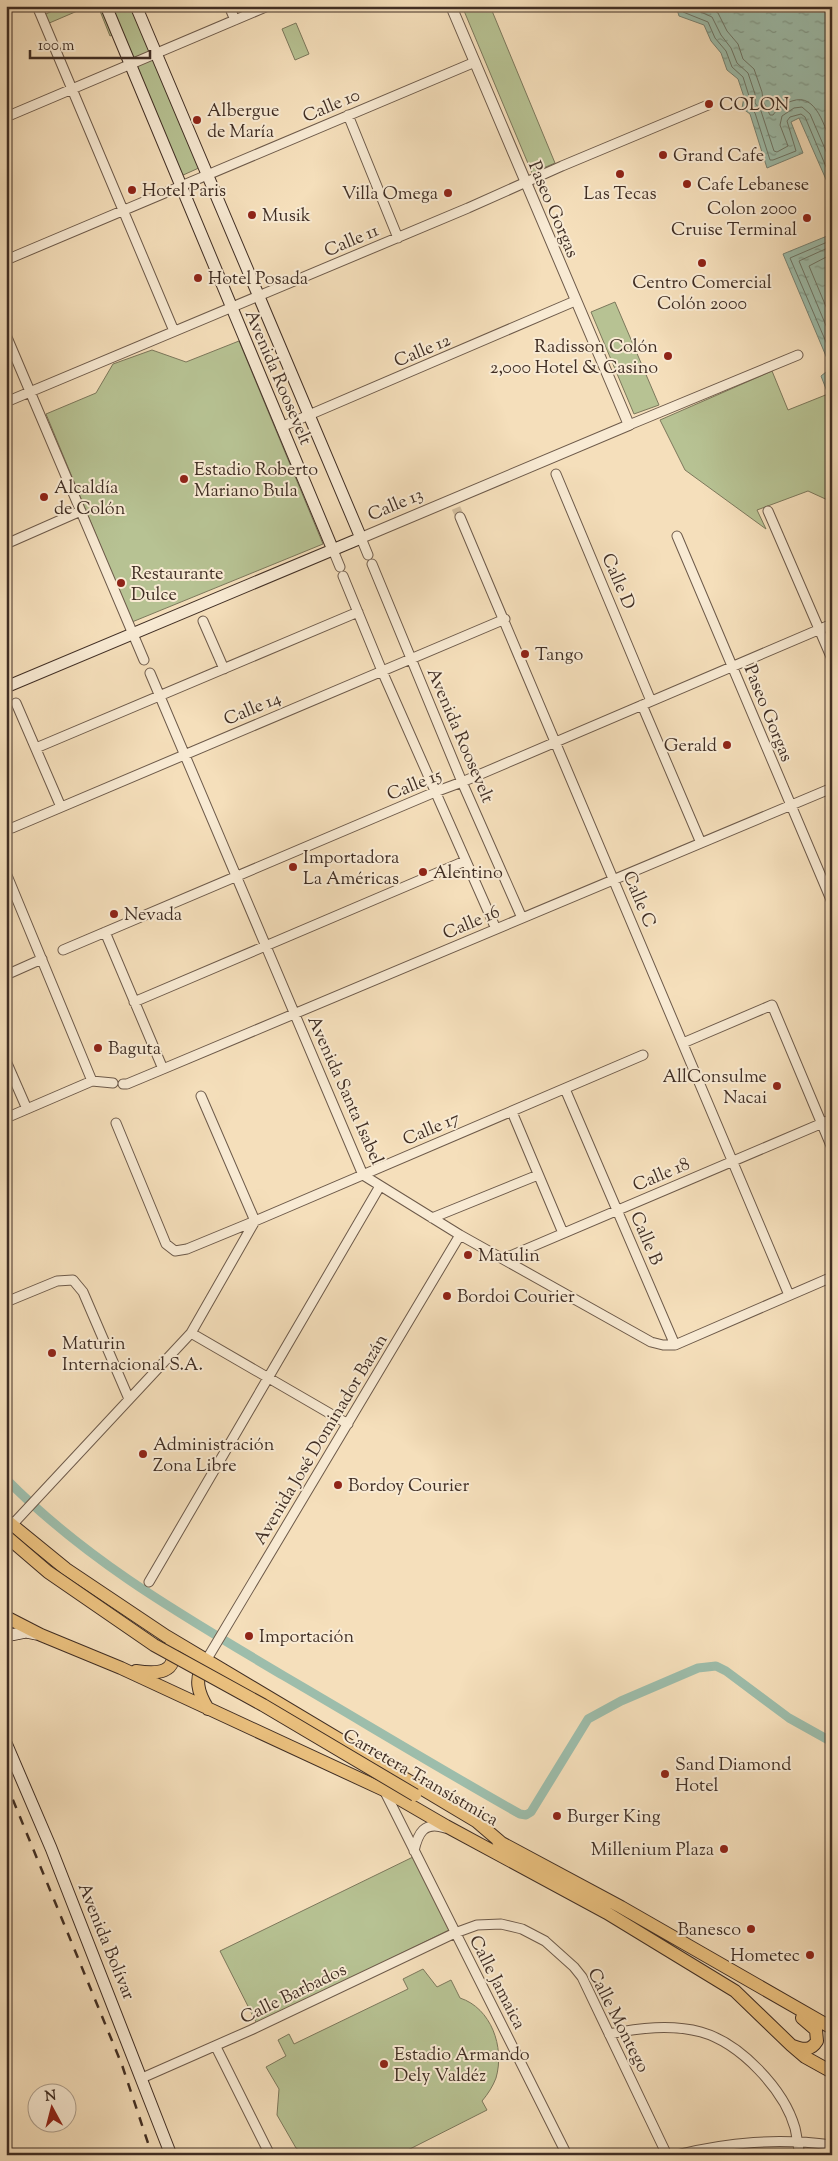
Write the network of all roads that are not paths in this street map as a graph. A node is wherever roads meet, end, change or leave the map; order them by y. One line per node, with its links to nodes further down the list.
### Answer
1 (38, 6): 11 (street)
2 (106, 6): 10 (main road, Avenida Roosevelt)
3 (136, 6): 8 (main road, Avenida Roosevelt)
4 (230, 6): 7 (street)
5 (268, 6): 7 (street)
6 (450, 6): 9 (street, Paseo Gorgas)
7 (236, 20): 8 (street)
8 (156, 54): 10 (street); 15 (main road, Avenida Roosevelt)
9 (475, 62): 13 (street, Calle 10); 16 (street, Paseo Gorgas)
10 (130, 65): 11 (street); 17 (main road, Avenida Roosevelt)
11 (74, 88): 14 (street); 18 (street)
12 (708, 105): 16 (street, Calle 11)
13 (348, 115): 15 (street, Calle 10); 19 (street)
14 (6, 117)
15 (208, 175): 17 (street, Calle 10); 21 (main road, Avenida Roosevelt)
16 (524, 182): 19 (street, Calle 11); 22 (street, Paseo Gorgas)
17 (181, 186): 18 (street, Calle 10); 23 (main road, Avenida Roosevelt)
18 (124, 209): 20 (street, Calle 10); 24 (street)
19 (398, 238): 21 (street, Calle 11)
20 (6, 260)
21 (259, 296): 23 (street, Calle 11); 29 (main road, Avenida Roosevelt)
22 (575, 301): 29 (street, Calle 12); 30 (street, Paseo Gorgas)
23 (232, 308): 24 (street, Calle 11); 31 (main road, Avenida Roosevelt)
24 (174, 331): 27 (street, Calle 11)
25 (6, 335): 27 (street)
26 (798, 355): 30 (street, Calle 13)
27 (31, 392): 28 (street, Calle 11); 33 (street)
28 (6, 402)
29 (310, 415): 31 (street, Calle 12); 37 (main road, Avenida Roosevelt)
30 (629, 425): 32 (street, Calle 13)
31 (281, 427): 39 (main road, Avenida Roosevelt)
32 (553, 466): 37 (street, Calle 13); 59 (street, Calle D)
33 (81, 511): 38 (street); 49 (street)
34 (768, 511): 48 (street)
35 (460, 517): 45 (street, Calle C)
36 (677, 536): 53 (street, Paseo Gorgas)
37 (361, 538): 39 (main road, Calle 13); 40 (street, Avenida Roosevelt)
38 (6, 544)
39 (333, 550): 42 (street, Avenida Roosevelt); 49 (main road, Calle 13)
40 (368, 554)
41 (372, 564): 52 (street, Avenida Roosevelt)
42 (340, 567)
43 (343, 576): 44 (street)
44 (358, 612): 54 (street); 55 (street)
45 (505, 619): 52 (street, Calle 14); 62 (street, Calle C)
46 (203, 621): 54 (street)
47 (832, 624): 48 (street, Calle 15)
48 (819, 629): 50 (street); 53 (street, Calle 15)
49 (133, 634): 51 (street); 57 (main road, Calle 13)
50 (832, 659)
51 (144, 660)
52 (410, 660): 55 (street, Calle 14); 65 (street, Avenida Roosevelt)
53 (732, 666): 59 (street, Calle 15); 68 (street, Paseo Gorgas)
54 (224, 669): 58 (street)
55 (382, 670): 64 (street, Calle 14); 67 (street)
56 (150, 673): 58 (street, Avenida Santa Isabel)
57 (6, 687)
58 (160, 696): 63 (street); 64 (street, Avenida Santa Isabel)
59 (651, 701): 61 (street, Calle 15)
60 (16, 703): 63 (street)
61 (642, 705): 62 (street, Calle 15); 71 (street)
62 (556, 741): 65 (street, Calle 15); 75 (street, Calle C)
63 (36, 748): 69 (street)
64 (184, 754): 69 (street, Calle 14); 74 (street, Avenida Santa Isabel)
65 (462, 782): 67 (street, Calle 15); 77 (street, Avenida Roosevelt)
66 (832, 788): 68 (street, Calle 16)
67 (435, 792): 72 (street); 74 (street, Calle 15)
68 (790, 806): 71 (street, Calle 16); 76 (street, Paseo Gorgas)
69 (62, 807): 70 (street, Calle 14)
70 (12, 828)
71 (701, 843): 75 (street, Calle 16)
72 (465, 861): 78 (street); 80 (street)
73 (6, 873): 82 (street)
74 (236, 877): 79 (street, Calle 15); 80 (street, Avenida Santa Isabel)
75 (614, 880): 77 (street, Calle 16); 86 (street, Calle C)
76 (832, 902)
77 (522, 918): 78 (street, Calle 16)
78 (496, 930): 85 (street, Calle 16)
79 (105, 932): 81 (street, Calle 15); 84 (street)
80 (266, 946): 84 (street); 85 (street, Avenida Santa Isabel)
81 (63, 950)
82 (42, 960): 83 (street); 90 (street)
83 (6, 975)
84 (134, 1002): 89 (street)
85 (294, 1014): 89 (street, Calle 16); 101 (street, Avenida Santa Isabel)
86 (683, 1042): 98 (street); 100 (street, Calle C)
87 (643, 1056): 91 (street, Calle 17)
88 (6, 1061): 93 (street)
89 (163, 1069): 90 (street, Calle 16)
90 (92, 1081): 93 (street, Calle 16)
91 (565, 1089): 94 (street, Calle 17); 104 (street, Calle B)
92 (201, 1096): 106 (street)
93 (27, 1109): 95 (street, Calle 16)
94 (512, 1112): 101 (street, Calle 17); 102 (street)
95 (6, 1118)
96 (832, 1119): 98 (street, Calle 18)
97 (116, 1123): 106 (street, Calle 17)
98 (821, 1123): 99 (street); 100 (street, Calle 18)
99 (832, 1148)
100 (732, 1161): 104 (street, Calle 18); 111 (street, Calle C)
101 (363, 1175): 103 (street, Avenida Santa Isabel); 106 (street, Calle 17)
102 (538, 1175): 105 (street); 107 (street)
103 (380, 1186): 105 (street, Avenida Santa Isabel); 115 (street)
104 (617, 1210): 107 (street, Calle 18); 114 (street, Calle B)
105 (432, 1218): 108 (street, Avenida Santa Isabel)
106 (255, 1221): 113 (street)
107 (563, 1233): 109 (street, Calle 18)
108 (460, 1235): 109 (street, Avenida Santa Isabel); 117 (street, Avenida José Dominador Bazán)
109 (503, 1258): 114 (street, Avenida Santa Isabel)
110 (832, 1278): 111 (street)
111 (789, 1295): 114 (street)
112 (6, 1302): 116 (street)
113 (191, 1333): 115 (street); 116 (street)
114 (675, 1345)
115 (268, 1377): 117 (street); 119 (street)
116 (129, 1400): 118 (street)
117 (348, 1424): 124 (street, Avenida José Dominador Bazán)
118 (11, 1524): 123 (main road); 130 (main road, Carretera Transístmica, bridge)
119 (149, 1582)
120 (6, 1617): 121 (main road, Carretera Transístmica)
121 (41, 1635): 122 (main road); 125 (main road, Carretera Transístmica)
122 (6, 1636)
123 (166, 1636): 124 (main road); 125 (main road)
124 (207, 1659): 126 (main road); 130 (main road)
125 (121, 1668): 126 (main road, Carretera Transístmica)
126 (209, 1710): 128 (main road, Carretera Transístmica)
127 (6, 1743): 139 (main road, Avenida Bolívar)
128 (384, 1790): 129 (main road, Carretera Transístmica); 131 (street, Calle Jamaica)
129 (459, 1834): 131 (street); 136 (main road, Carretera Transístmica)
130 (504, 1845): 133 (main road, Carretera Transístmica)
131 (414, 1851): 132 (street, Calle Jamaica)
132 (455, 1933): 135 (street, Calle Montego); 137 (street, Calle Barbados); 144 (street, Calle Jamaica)
133 (766, 1991): 134 (main road, Carretera Transístmica); 136 (main road)
134 (832, 2028)
135 (609, 2034): 140 (street); 145 (street, Calle Montego)
136 (791, 2046): 138 (main road, Carretera Transístmica)
137 (216, 2047): 139 (street, Calle Barbados); 143 (street)
138 (832, 2072)
139 (142, 2078): 142 (main road, Avenida Bolívar)
140 (797, 2141): 141 (street); 146 (street); 147 (street)
141 (832, 2145)
142 (171, 2155)
143 (270, 2155)
144 (567, 2155)
145 (668, 2155)
146 (676, 2155)
147 (800, 2155)

